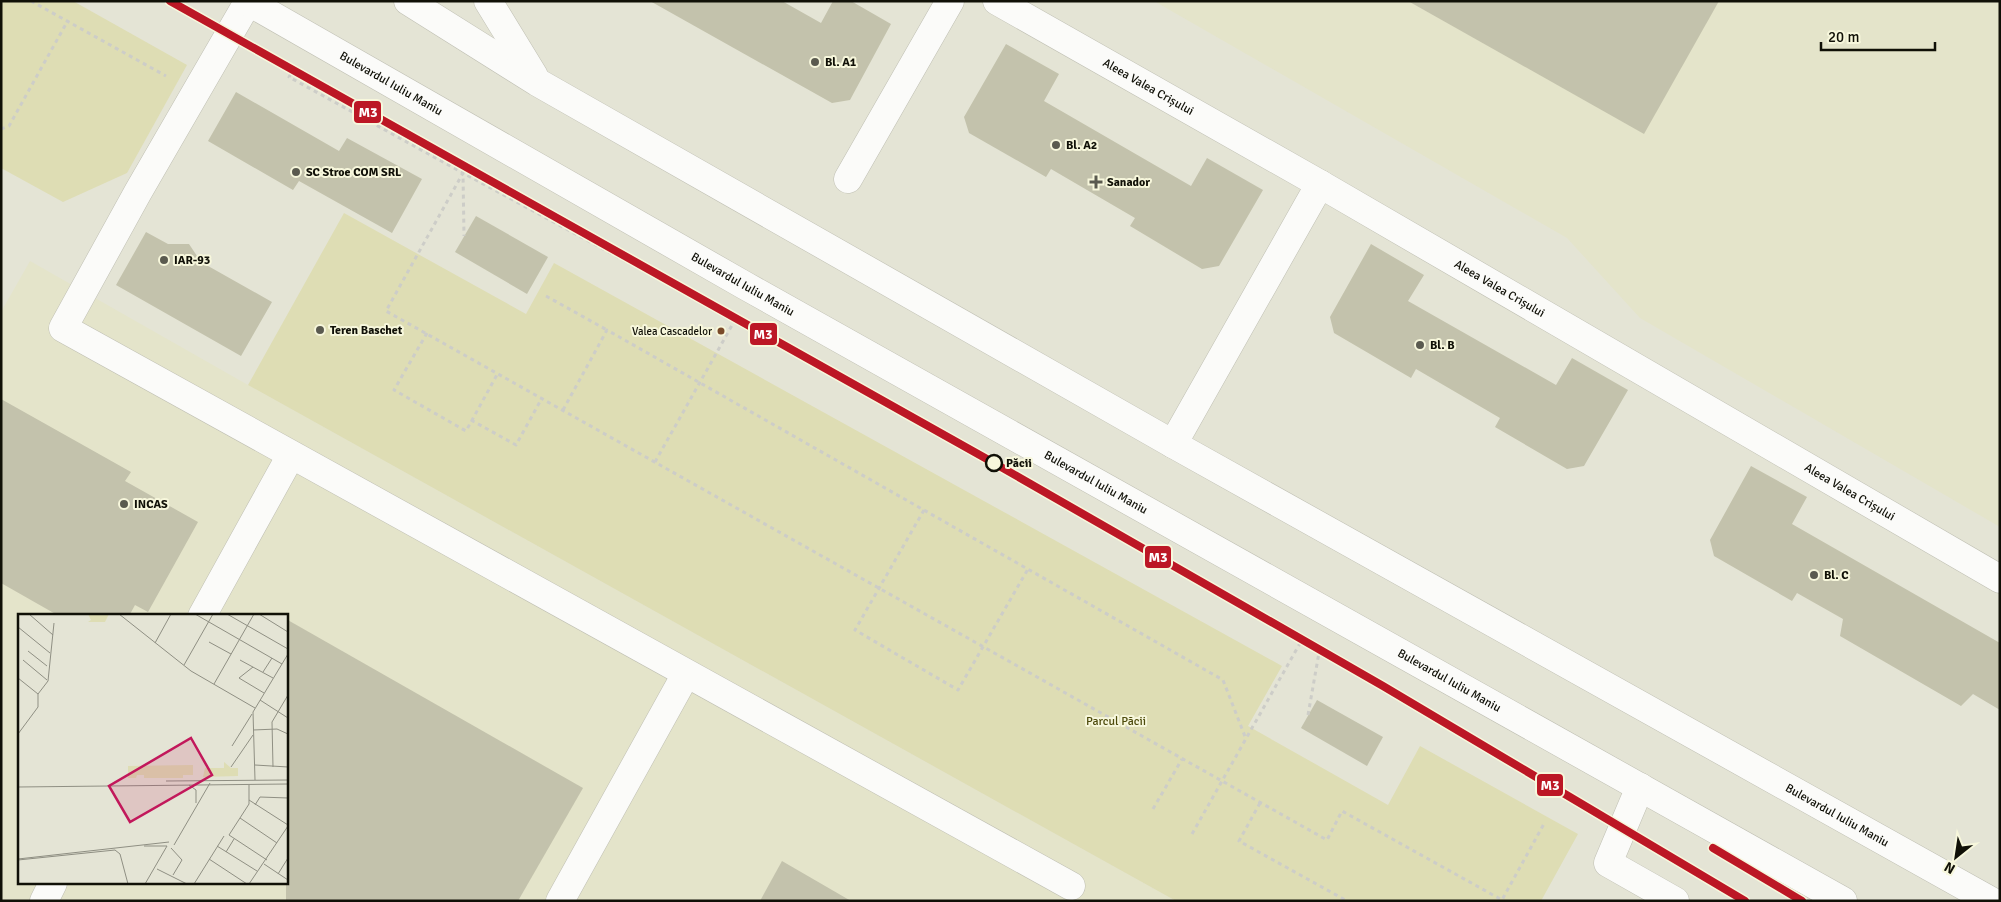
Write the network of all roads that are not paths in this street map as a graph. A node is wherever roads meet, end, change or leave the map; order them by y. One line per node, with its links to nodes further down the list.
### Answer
1 (408, 1): 6 (main road, Bulevardul Iuliu Maniu)
2 (488, 1): 6 (main road)
3 (950, 1): 7 (main road)
4 (996, 1): 8 (main road, Aleea Valea Crișului)
5 (247, 2): 10 (main road); 14 (main road, Bulevardul Iuliu Maniu)
6 (537, 82): 9 (main road, Bulevardul Iuliu Maniu)
7 (848, 179)
8 (1320, 184): 9 (main road); 11 (main road, Aleea Valea Crișului)
9 (1173, 444): 21 (main road, Bulevardul Iuliu Maniu)
10 (291, 455): 12 (main road); 13 (main road)
11 (2000, 579)
12 (203, 614)
13 (686, 674): 16 (main road); 18 (main road)
14 (1640, 787): 19 (main road); 20 (main road, Bulevardul Iuliu Maniu)
15 (52, 884): 17 (main road)
16 (1071, 886)
17 (44, 901)
18 (560, 901)
19 (1675, 901)
20 (1843, 901)
21 (1991, 901)

